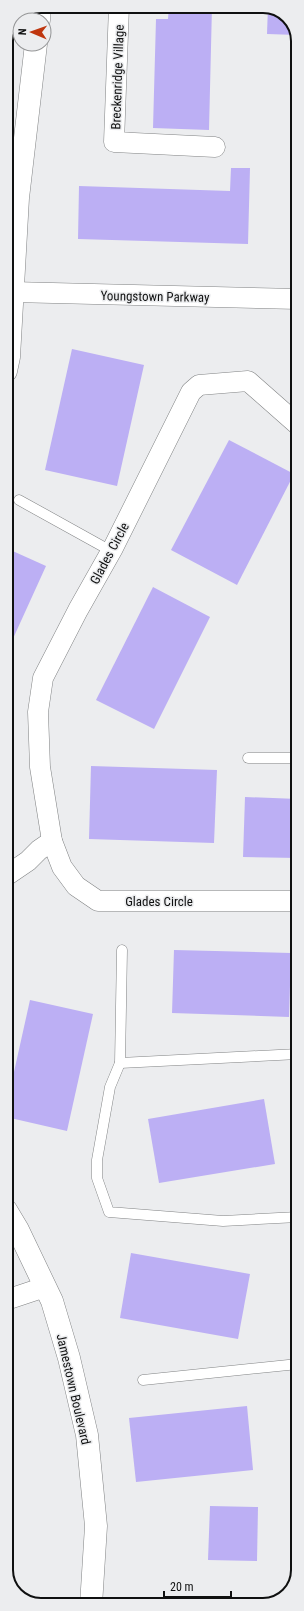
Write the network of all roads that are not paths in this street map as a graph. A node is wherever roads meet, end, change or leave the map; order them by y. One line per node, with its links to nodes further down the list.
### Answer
1 (119, 13): 3 (street, Breckenridge Village)
2 (35, 52): 4 (street)
3 (216, 147)
4 (13, 191)
5 (13, 292): 6 (street, Youngstown Parkway)
6 (291, 295)
7 (291, 419): 9 (street, Glades Circle)
8 (19, 500): 9 (lane)
9 (111, 551): 12 (street, Glades Circle)
10 (248, 758): 11 (lane)
11 (291, 758)
12 (52, 841): 13 (street); 14 (street, Glades Circle)
13 (13, 871)
14 (291, 901)
15 (122, 950): 17 (lane)
16 (291, 1054): 17 (lane)
17 (120, 1063): 18 (lane)
18 (291, 1217)
19 (13, 1222): 20 (street, Jamestown Boulevard)
20 (45, 1287): 21 (street); 24 (street, Jamestown Boulevard)
21 (13, 1298)
22 (291, 1365): 23 (lane)
23 (143, 1380)
24 (91, 1598)

